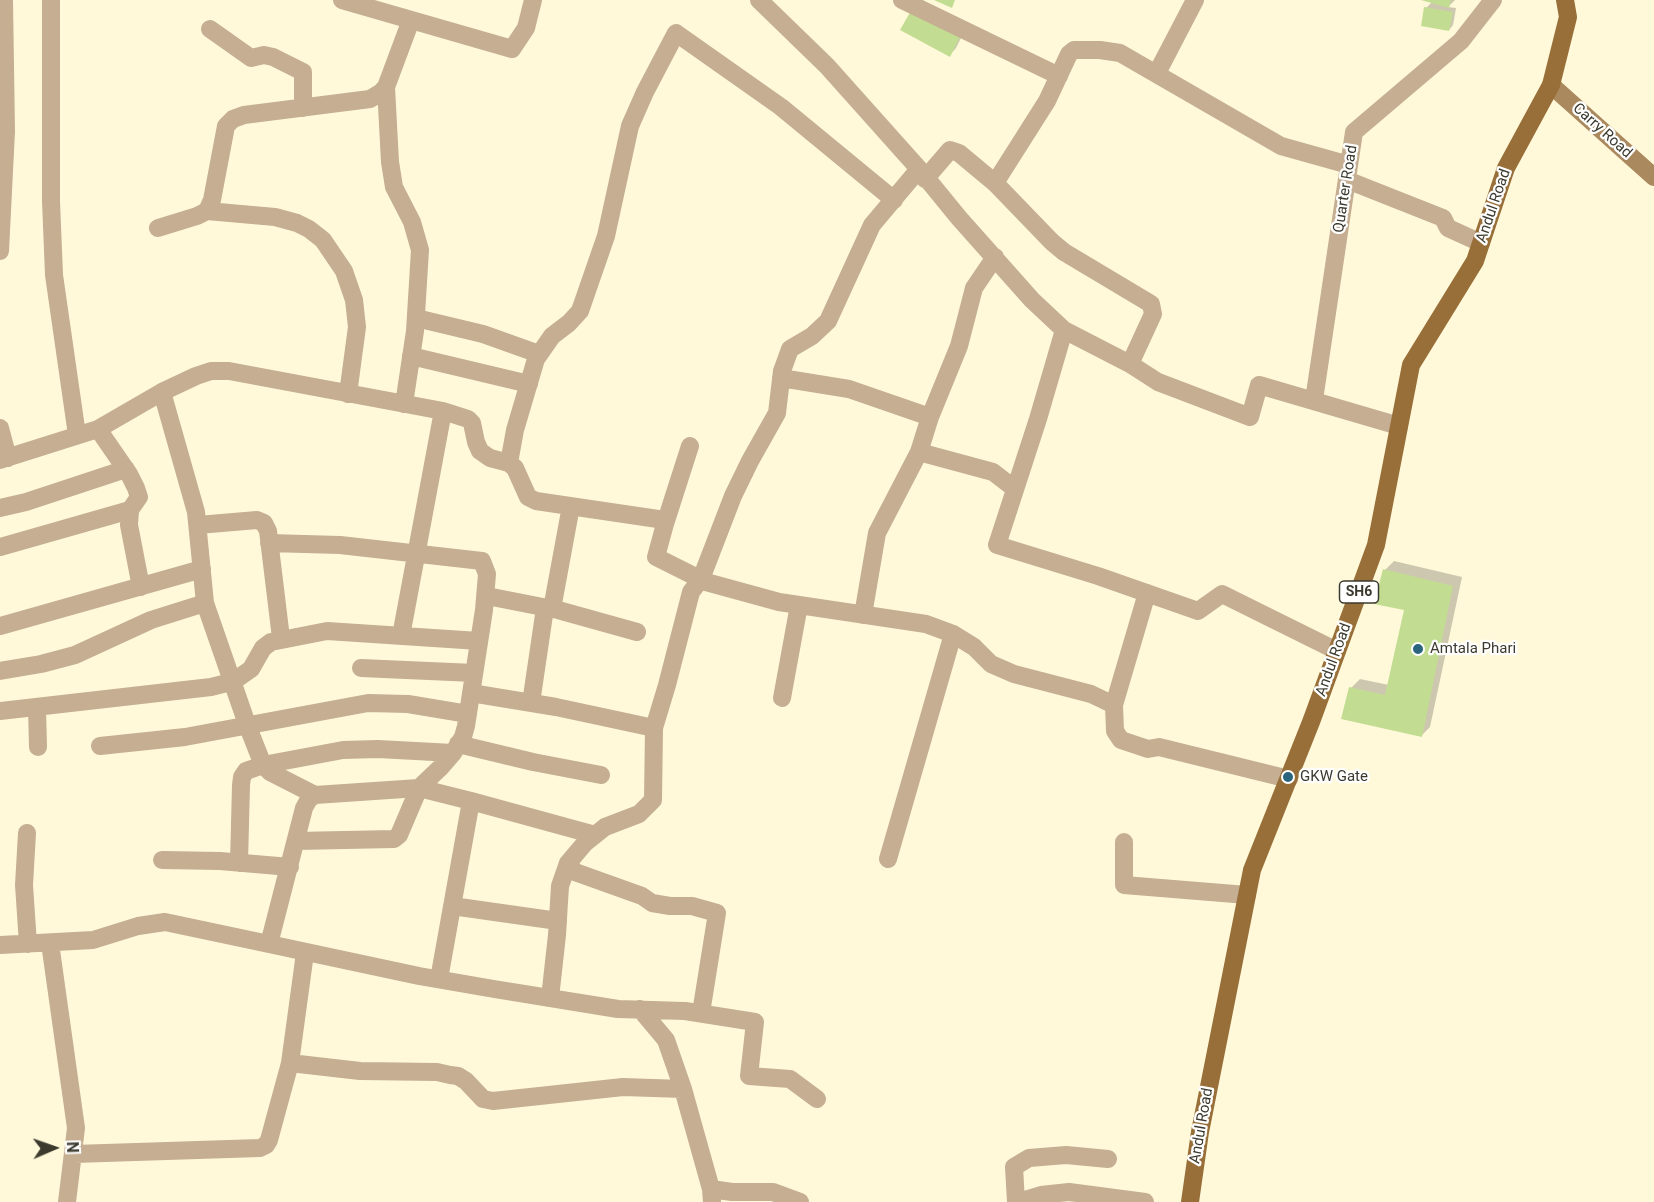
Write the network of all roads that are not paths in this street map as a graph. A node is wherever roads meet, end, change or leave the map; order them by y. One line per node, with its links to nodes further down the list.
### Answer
1 (4, 0): 26 (street)
2 (51, 0): 44 (street)
3 (342, 0): 10 (street)
4 (533, 0): 11 (street)
5 (759, 0): 19 (street)
6 (902, 0): 14 (street)
7 (1196, 0): 13 (street)
8 (1493, 0): 18 (street, Quarter Road)
9 (1566, 0): 15 (main road, Andul Road / SH6)
10 (370, 4): 11 (street)
11 (411, 20): 16 (street)
12 (210, 29): 17 (street)
13 (1157, 73): 14 (street); 18 (street)
14 (1059, 76): 21 (street)
15 (1551, 85): 20 (main road, Carry Road); 25 (main road, Andul Road / SH6)
16 (386, 87): 17 (street); 28 (street)
17 (303, 108): 23 (street)
18 (1348, 172): 25 (street); 37 (street, Quarter Road)
19 (922, 174): 21 (street); 22 (street); 27 (street)
20 (1654, 177)
21 (995, 183): 32 (street)
22 (894, 200): 30 (street); 33 (street)
23 (207, 211): 24 (street); 36 (street)
24 (158, 228)
25 (1480, 243): 41 (main road, Andul Road / SH6)
26 (0, 251)
27 (995, 257): 29 (street); 40 (street)
28 (416, 318): 30 (street); 31 (street)
29 (1064, 330): 32 (street); 50 (street)
30 (539, 354): 34 (street)
31 (411, 356): 34 (street); 38 (street)
32 (1130, 364): 37 (street)
33 (781, 378): 40 (street); 60 (street)
34 (529, 384): 48 (street)
35 (162, 392): 36 (street); 43 (street); 55 (street)
36 (348, 394): 38 (street)
37 (1314, 400): 41 (street)
38 (404, 404): 39 (street)
39 (443, 411): 48 (street); 58 (street)
40 (930, 417): 46 (street)
41 (1399, 426): 74 (main road, Andul Road / SH6)
42 (0, 428): 47 (street)
43 (98, 429): 44 (street); 49 (street)
44 (77, 435): 47 (street)
45 (690, 446): 54 (street)
46 (919, 452): 50 (street); 67 (street)
47 (4, 459)
48 (509, 463): 51 (street)
49 (126, 470): 52 (street); 53 (street)
50 (1016, 489): 62 (street)
51 (571, 506): 54 (street); 66 (street)
52 (0, 508)
53 (130, 510): 57 (street); 61 (street)
54 (665, 524): 60 (street)
55 (198, 525): 56 (street); 59 (street)
56 (269, 543): 58 (street); 72 (street)
57 (0, 547)
58 (416, 552): 63 (street); 71 (street)
59 (202, 569): 61 (street); 64 (street)
60 (701, 579): 65 (street); 87 (street)
61 (141, 587): 68 (street)
62 (1147, 593): 74 (street); 82 (street)
63 (487, 596): 66 (street); 73 (street)
64 (205, 603): 76 (street); 78 (street)
65 (799, 605): 67 (street); 80 (street)
66 (549, 609): 69 (street); 81 (street)
67 (863, 615): 70 (street)
68 (0, 626)
69 (637, 632)
70 (953, 634): 82 (street); 101 (street)
71 (401, 636): 72 (street); 73 (street)
72 (281, 639): 78 (street)
73 (479, 641): 77 (street)
74 (1337, 651): 93 (main road, Andul Road / SH6)
75 (361, 668): 77 (street)
76 (0, 671)
77 (474, 673): 79 (street)
78 (231, 682): 83 (street); 86 (street)
79 (471, 693): 81 (street); 85 (street)
80 (782, 698)
81 (531, 703): 87 (street)
82 (1114, 705): 93 (street)
83 (37, 707): 84 (street); 89 (street)
84 (0, 711)
85 (468, 714): 86 (street); 90 (street)
86 (248, 727): 88 (street); 91 (street)
87 (654, 728): 98 (street)
88 (100, 746)
89 (38, 747)
90 (456, 749): 91 (street); 92 (street); 94 (street)
91 (263, 765): 95 (street); 103 (street)
92 (601, 775)
93 (1289, 778): 106 (main road, Andul Road / SH6)
94 (419, 788): 95 (street); 96 (street); 99 (street)
95 (315, 795): 99 (street)
96 (471, 801): 98 (street); 107 (street)
97 (27, 833): 110 (street)
98 (595, 835): 104 (street)
99 (297, 841): 105 (street)
100 (1124, 842): 106 (street)
101 (888, 859)
102 (162, 860): 103 (street)
103 (239, 863): 105 (street)
104 (568, 863): 108 (street); 117 (street)
105 (290, 867): 111 (street)
106 (1247, 895): 129 (main road, Andul Road / SH6)
107 (452, 906): 108 (street); 114 (street)
108 (558, 921): 115 (street)
109 (50, 943): 110 (street); 111 (street); 121 (street)
110 (28, 944): 112 (street)
111 (269, 944): 113 (street)
112 (0, 945)
113 (305, 952): 114 (street); 118 (street)
114 (439, 980): 115 (street)
115 (550, 998): 116 (street)
116 (640, 1010): 117 (street); 119 (street)
117 (701, 1013): 120 (street)
118 (290, 1063): 119 (street); 121 (street)
119 (683, 1089): 123 (street)
120 (818, 1099)
121 (74, 1154): 125 (street)
122 (1108, 1159): 127 (street)
123 (711, 1195): 126 (street)
124 (1075, 1197): 127 (street); 128 (street)
125 (67, 1202)
126 (800, 1202)
127 (1017, 1202)
128 (1145, 1202)
129 (1190, 1202)

